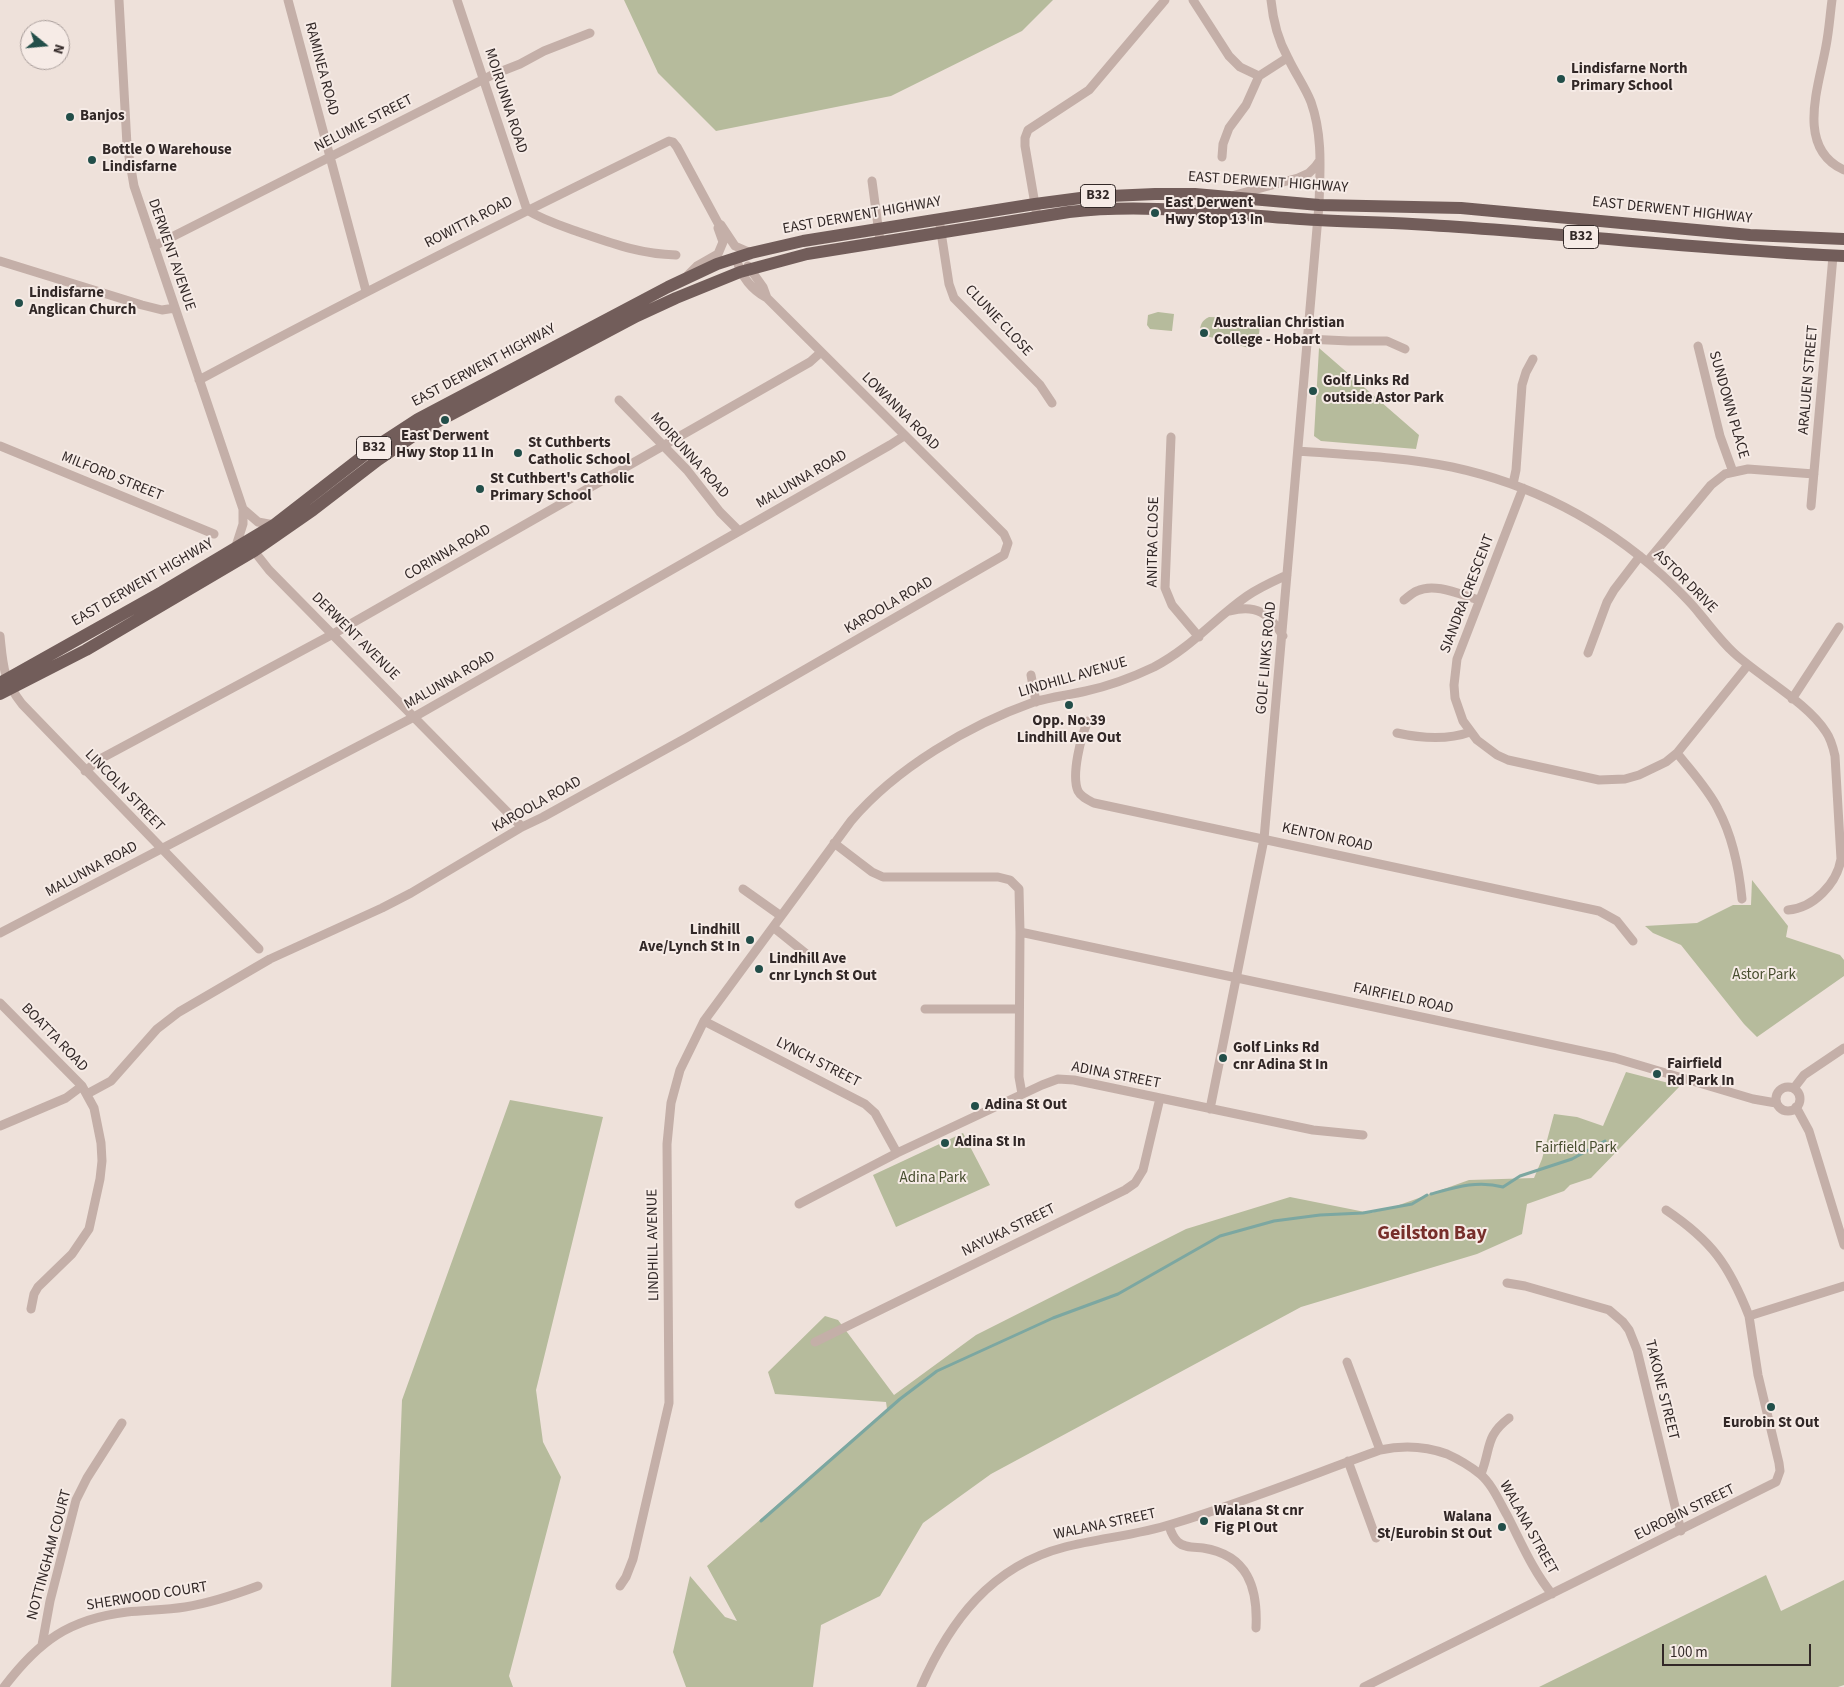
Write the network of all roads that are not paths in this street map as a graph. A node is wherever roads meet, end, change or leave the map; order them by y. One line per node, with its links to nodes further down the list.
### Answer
1 (119, 0): 26 (street, DERWENT AVENUE)
2 (288, 0): 12 (street, RAMINEA ROAD)
3 (457, 0): 11 (street, MOIRUNNA ROAD)
4 (1165, 0): 20 (street)
5 (1193, 0): 10 (street)
6 (1272, 0): 9 (street)
7 (1832, 0): 15 (street)
8 (590, 33): 11 (street, NELUMIE STREET)
9 (1287, 58): 10 (street); 14 (street)
10 (1259, 76): 13 (street)
11 (484, 80): 12 (street, NELUMIE STREET); 19 (street, MOIRUNNA ROAD)
12 (331, 156): 26 (street, NELUMIE STREET); 34 (street, RAMINEA ROAD)
13 (1222, 157)
14 (1320, 159): 17 (street); 18 (street)
15 (1844, 170)
16 (872, 181): 24 (street)
17 (1228, 198): 18 (main road, EAST DERWENT HIGHWAY / B32); 20 (main road, EAST DERWENT HIGHWAY / B32)
18 (1319, 204): 21 (street, GOLF LINKS ROAD); 25 (main road, EAST DERWENT HIGHWAY / B32)
19 (527, 210): 22 (street, ROWITTA ROAD); 28 (street); 34 (street, ROWITTA ROAD)
20 (1036, 210): 21 (main road, EAST DERWENT HIGHWAY / B32); 23 (main road, EAST DERWENT HIGHWAY / B32)
21 (1317, 220): 29 (main road, EAST DERWENT HIGHWAY / B32); 36 (street, GOLF LINKS ROAD)
22 (718, 223): 27 (street, ROWITTA ROAD); 33 (street, ROWITTA ROAD)
23 (940, 225): 24 (main road, EAST DERWENT HIGHWAY / B32); 43 (street, CLUNIE CLOSE)
24 (880, 235): 27 (main road, EAST DERWENT HIGHWAY / B32); 32 (main road, EAST DERWENT HIGHWAY / B32)
25 (1844, 239)
26 (154, 246): 35 (street, DERWENT AVENUE)
27 (751, 253): 30 (main road, EAST DERWENT HIGHWAY / B32)
28 (676, 255)
29 (1839, 256): 50 (street, ARALUEN STREET)
30 (736, 258): 32 (street, LOWANNA ROAD); 33 (main road, EAST DERWENT HIGHWAY / B32)
31 (0, 261): 35 (street)
32 (745, 270): 39 (street, LOWANNA ROAD); 60 (main road, EAST DERWENT HIGHWAY / B32)
33 (683, 280): 55 (main road, EAST DERWENT HIGHWAY / B32)
34 (366, 291): 41 (street, ROWITTA ROAD)
35 (175, 308): 41 (street, DERWENT AVENUE)
36 (1307, 339): 38 (street); 48 (street, GOLF LINKS ROAD)
37 (1698, 346): 49 (street, SUNDOWN PLACE)
38 (1405, 349)
39 (820, 353): 44 (street, LOWANNA ROAD); 47 (street, CORINNA ROAD)
40 (1533, 359): 51 (street)
41 (199, 380): 54 (street, DERWENT AVENUE)
42 (619, 400): 47 (street, MOIRUNNA ROAD)
43 (1052, 403)
44 (904, 436): 56 (street, MALUNNA ROAD); 58 (street, LOWANNA ROAD)
45 (1170, 436): 70 (street, ANITRA CLOSE)
46 (0, 446): 57 (street, MILFORD STREET)
47 (663, 446): 56 (street, MOIRUNNA ROAD); 67 (street, CORINNA ROAD)
48 (1298, 451): 51 (street, ASTOR DRIVE); 62 (street, GOLF LINKS ROAD)
49 (1732, 472): 50 (street); 61 (street)
50 (1814, 474): 53 (street, ARALUEN STREET)
51 (1513, 484): 52 (street, ASTOR DRIVE)
52 (1523, 488): 61 (street, ASTOR DRIVE); 64 (street, SIANDRA CRESCENT)
53 (1811, 506)
54 (243, 509): 55 (street); 59 (street, DERWENT AVENUE)
55 (274, 525): 59 (main road, EAST DERWENT HIGHWAY / B32)
56 (739, 531): 77 (street, MALUNNA ROAD)
57 (214, 534)
58 (1008, 548): 83 (street, KAROOLA ROAD)
59 (235, 549): 74 (main road, EAST DERWENT HIGHWAY / B32)
60 (254, 551): 67 (street, DERWENT AVENUE); 74 (main road, EAST DERWENT HIGHWAY / B32)
61 (1644, 559): 71 (street); 72 (street, ASTOR DRIVE)
62 (1288, 575): 65 (street, LINDHILL AVENUE); 69 (street, GOLF LINKS ROAD)
63 (1404, 600): 64 (street)
64 (1479, 600): 79 (street, SIANDRA CRESCENT)
65 (1227, 611): 69 (street); 70 (street, LINDHILL AVENUE)
66 (1839, 627): 75 (street)
67 (333, 634): 77 (street, DERWENT AVENUE); 82 (street, CORINNA ROAD)
68 (0, 636): 74 (street)
69 (1283, 636): 84 (street, GOLF LINKS ROAD)
70 (1200, 637): 76 (street, LINDHILL AVENUE)
71 (1588, 653)
72 (1748, 665): 75 (street, ASTOR DRIVE); 81 (street, SIANDRA CRESCENT)
73 (1031, 675): 76 (street)
74 (4, 687): 82 (street, LINCOLN STREET)
75 (1792, 699): 89 (street, ASTOR DRIVE)
76 (1036, 702): 85 (street, LINDHILL AVENUE)
77 (414, 717): 83 (street, DERWENT AVENUE); 86 (street, MALUNNA ROAD)
78 (1088, 721): 84 (street, KENTON ROAD)
79 (1470, 732): 80 (street); 81 (street, SIANDRA CRESCENT)
80 (1397, 733)
81 (1677, 753): 88 (street)
82 (85, 771): 86 (street, LINCOLN STREET)
83 (522, 827): 104 (street, KAROOLA ROAD)
84 (1264, 839): 94 (street, KENTON ROAD); 97 (street, GOLF LINKS ROAD)
85 (834, 843): 90 (street, LINDHILL AVENUE); 92 (street)
86 (162, 849): 93 (street, MALUNNA ROAD); 95 (street, LINCOLN STREET)
87 (743, 889): 90 (street)
88 (1742, 899)
89 (1788, 910)
90 (780, 916): 91 (street, LINDHILL AVENUE)
91 (773, 927): 96 (street); 101 (street, LINDHILL AVENUE)
92 (1020, 932): 97 (street, FAIRFIELD ROAD); 100 (street)
93 (0, 934)
94 (1633, 940)
95 (260, 949)
96 (809, 956)
97 (1237, 977): 107 (street, FAIRFIELD ROAD); 109 (street, GOLF LINKS ROAD)
98 (0, 1003): 104 (street, BOATTA ROAD)
99 (925, 1009): 100 (street)
100 (1019, 1009): 105 (street)
101 (704, 1022): 112 (street, LYNCH STREET); 131 (street, LINDHILL AVENUE)
102 (1844, 1048): 103 (street)
103 (1794, 1088): 107 (street); 108 (street)
104 (84, 1090): 110 (street, KAROOLA ROAD); 118 (street)
105 (1022, 1094): 106 (street, ADINA STREET); 112 (street, ADINA STREET)
106 (1160, 1098): 109 (street, ADINA STREET); 120 (street, NAYUKA STREET)
107 (1776, 1103): 108 (street)
108 (1796, 1107): 115 (street)
109 (1210, 1109): 111 (street, ADINA STREET)
110 (0, 1126)
111 (1363, 1135)
112 (897, 1153): 113 (street, ADINA STREET)
113 (799, 1204)
114 (1666, 1210): 119 (street)
115 (1844, 1245)
116 (1507, 1283): 128 (street, TAKONE STREET)
117 (1844, 1286): 119 (street)
118 (31, 1309)
119 (1749, 1316): 128 (street, EUROBIN STREET)
120 (815, 1342)
121 (1347, 1362): 124 (street)
122 (1509, 1418): 126 (street, WALANA STREET)
123 (122, 1423): 134 (street, NOTTINGHAM COURT)
124 (1380, 1450): 125 (street, WALANA STREET); 126 (street, WALANA STREET)
125 (1348, 1461): 127 (street, WALANA STREET); 129 (street)
126 (1480, 1474): 132 (street, WALANA STREET)
127 (1169, 1526): 133 (street); 136 (street, WALANA STREET)
128 (1681, 1530): 132 (street, EUROBIN STREET)
129 (1376, 1538)
130 (258, 1586): 134 (street, SHERWOOD COURT)
131 (620, 1586)
132 (1552, 1594): 137 (street, EUROBIN STREET)
133 (1256, 1628)
134 (42, 1645): 135 (street, SHERWOOD COURT)
135 (4, 1687)
136 (921, 1687)
137 (1364, 1687)

